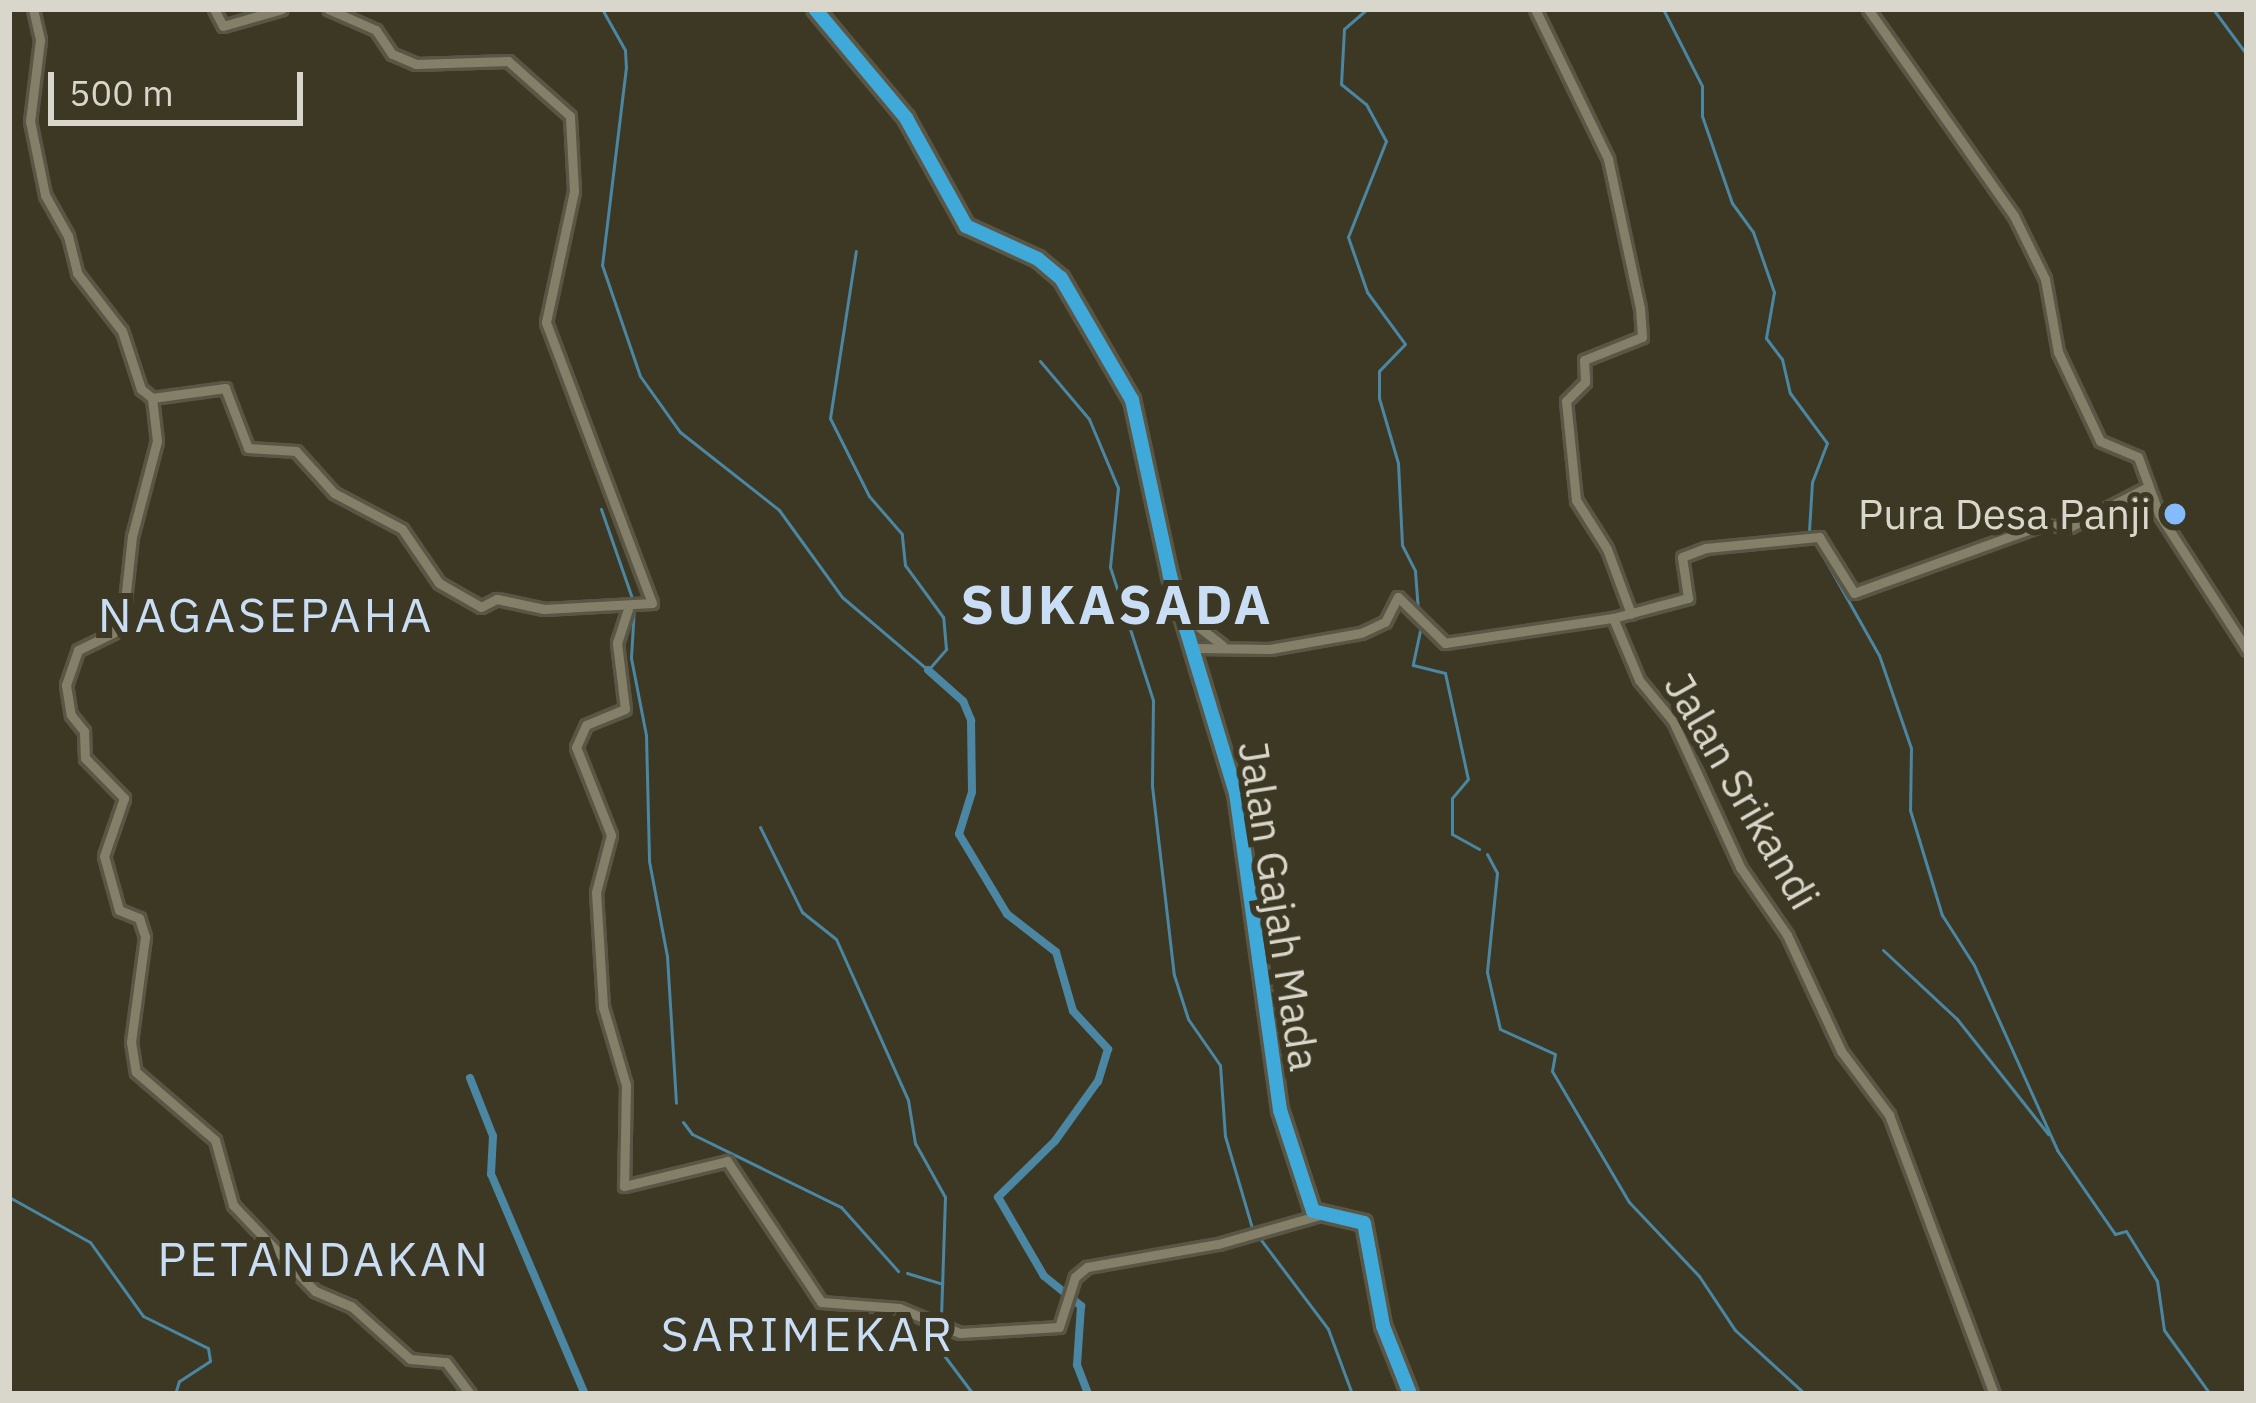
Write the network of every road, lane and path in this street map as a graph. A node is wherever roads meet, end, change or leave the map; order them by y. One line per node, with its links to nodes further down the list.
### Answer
1 (33, 9): 8 (street)
2 (214, 9): 3 (street)
3 (283, 9)
4 (328, 9): 10 (street)
5 (815, 9): 13 (highway, Jalan Gajah Mada)
6 (1534, 9): 11 (street)
7 (1868, 9): 9 (street)
8 (152, 398): 10 (street); 18 (street)
9 (2146, 488): 11 (street); 16 (street)
10 (632, 608): 17 (street)
11 (1631, 614): 12 (street)
12 (1613, 618): 14 (street); 20 (street, Jalan Srikandi)
13 (1192, 626): 14 (street); 15 (highway, Jalan Gajah Mada)
14 (1222, 645): 15 (street)
15 (1197, 649): 17 (highway, Jalan Gajah Mada)
16 (2247, 650)
17 (1314, 1214): 19 (highway)
18 (470, 1394)
19 (1410, 1394)
20 (1994, 1394)

